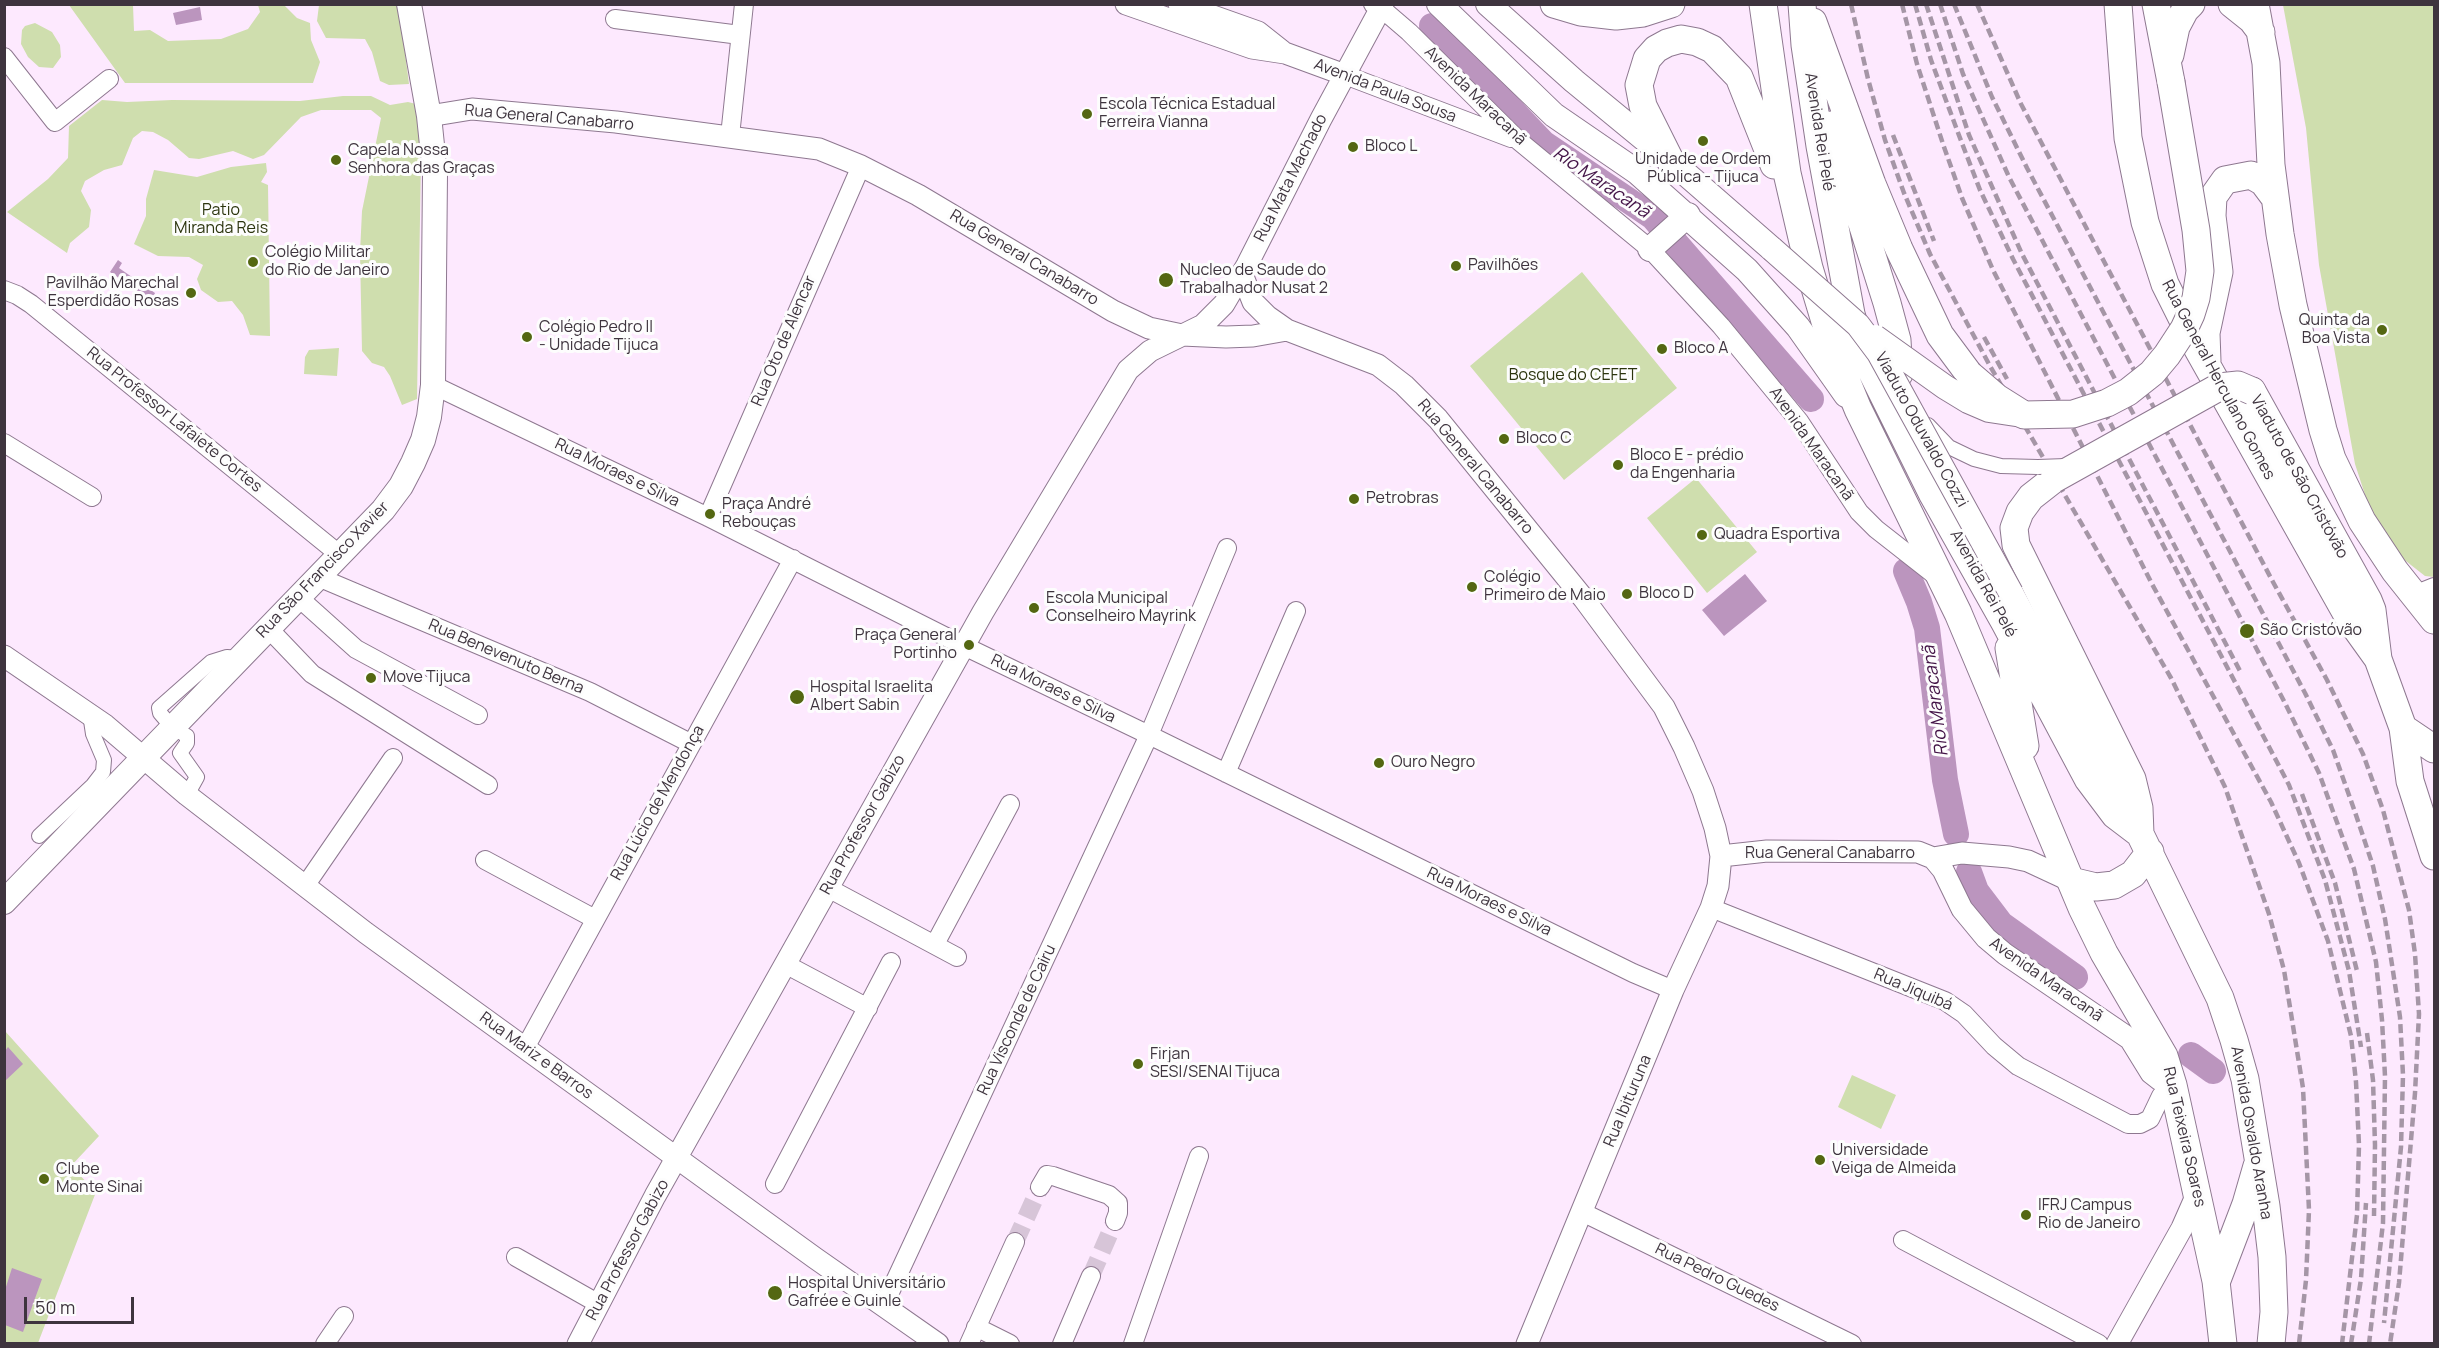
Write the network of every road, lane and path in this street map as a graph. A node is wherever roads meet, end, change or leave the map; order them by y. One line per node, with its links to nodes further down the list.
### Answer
1 (410, 4): 26 (main road, Rua São Francisco Xavier)
2 (744, 4): 19 (street)
3 (1179, 4): 21 (street, Avenida Paula Sousa)
4 (1438, 4): 33 (main road, Avenida Maracanã)
5 (1488, 4): 29 (main road, Viaduto Oduvaldo Cozzi)
6 (1554, 4): 7 (main road)
7 (1671, 4)
8 (1763, 4): 32 (main road, Avenida Rei Pelé)
9 (1804, 4): 20 (main road, Avenida Rei Pelé); 43 (main road, bridge)
10 (2118, 4): 39 (main road, Rua General Herculano Gomes)
11 (2156, 4): 24 (main road)
12 (2191, 4): 24 (main road)
13 (2232, 4): 18 (main road)
14 (2255, 4): 18 (main road)
15 (1127, 5): 21 (street, Avenida Paula Sousa)
16 (1379, 6): 23 (street, Rua Mata Machado); 28 (street, Avenida Maracanã)
17 (615, 19): 19 (street)
18 (2261, 32): 31 (main road)
19 (740, 35): 27 (street)
20 (1805, 45): 40 (main road); 44 (main road, Avenida Rei Pelé)
21 (1285, 53): 23 (street, Avenida Paula Sousa)
22 (4, 57): 25 (street)
23 (1345, 75): 28 (street, Avenida Paula Sousa); 34 (street, Rua Mata Machado)
24 (2169, 75): 43 (main road, bridge)
25 (109, 79)
26 (429, 116): 27 (street, Rua General Canabarro); 41 (main road, Rua São Francisco Xavier)
27 (730, 136): 30 (street, Rua General Canabarro)
28 (1519, 141): 33 (street, Avenida Maracanã)
29 (1670, 160): 32 (main road); 36 (main road, Viaduto Oduvaldo Cozzi, bridge)
30 (861, 166): 38 (street, Rua General Canabarro); 48 (street, Rua Oto de Alencar)
31 (2275, 198): 39 (main road); 54 (main road)
32 (1796, 213): 42 (main road, Avenida Rei Pelé)
33 (1667, 233): 42 (main road, Avenida Maracanã); 53 (street, Avenida Maracanã)
34 (1242, 274): 37 (street); 38 (street, Rua Mata Machado)
35 (4, 290): 50 (street, Rua Professor Lafaiete Cortes)
36 (1858, 325): 43 (main road, bridge); 78 (main road, Viaduto Oduvaldo Cozzi, bridge)
37 (1287, 330): 38 (street, Rua General Canabarro); 79 (street, Rua General Canabarro)
38 (1182, 335): 60 (street, Rua Professor Gabizo)
39 (2207, 363): 62 (main road, Rua General Herculano Gomes)
40 (1899, 384): 44 (main road); 46 (street)
41 (433, 385): 48 (street, Rua Moraes e Silva); 50 (main road, Rua São Francisco Xavier)
42 (1857, 409): 53 (main road, Avenida Rei Pelé)
43 (2024, 415)
44 (1901, 432): 58 (main road, Avenida Rei Pelé)
45 (4, 443): 47 (street)
46 (2056, 470): 62 (main road, Viaduto de São Cristóvão, bridge); 78 (main road, Viaduto de São Cristóvão)
47 (92, 497)
48 (708, 517): 51 (street, Rua Moraes e Silva)
49 (1227, 548): 67 (street, Rua Visconde de Cairu)
50 (340, 555): 52 (main road, Rua São Francisco Xavier)
51 (793, 559): 60 (street, Rua Moraes e Silva); 68 (street, Rua Lúcio de Mendonça)
52 (318, 577): 55 (main road, Rua São Francisco Xavier); 68 (street, Rua Benevenuto Berna)
53 (1942, 581): 73 (main road, Avenida Rei Pelé)
54 (2424, 591): 57 (main road)
55 (298, 597): 59 (main road, Rua São Francisco Xavier); 64 (street)
56 (1296, 611): 72 (street)
57 (2434, 621)
58 (2005, 623): 73 (main road); 78 (main road, Avenida Rei Pelé)
59 (268, 628): 65 (main road, Rua São Francisco Xavier); 74 (street)
60 (964, 646): 67 (street, Rua Moraes e Silva); 85 (street, Rua Professor Gabizo)
61 (4, 656): 63 (street, Rua Mariz e Barros)
62 (2378, 659): 66 (main road)
63 (90, 714): 70 (street, Rua Mariz e Barros); 77 (street)
64 (478, 715)
65 (172, 727): 70 (main road, Rua São Francisco Xavier); 75 (street)
66 (2403, 728): 69 (main road); 80 (main road)
67 (1149, 735): 72 (street, Rua Moraes e Silva); 113 (street, Rua Visconde de Cairu)
68 (690, 743): 88 (street, Rua Lúcio de Mendonça)
69 (2434, 749)
70 (143, 756): 75 (street, Rua Mariz e Barros); 86 (main road, Rua São Francisco Xavier)
71 (393, 758): 84 (street)
72 (1226, 773): 93 (street, Rua Moraes e Silva)
73 (2030, 782): 83 (main road, Avenida Rei Pelé)
74 (488, 785)
75 (187, 795): 84 (street, Rua Mariz e Barros)
76 (1010, 804): 89 (street)
77 (39, 836)
78 (2145, 843): 83 (main road); 101 (main road, Avenida Osvaldo Aranha)
79 (1721, 856): 81 (street, Rua General Canabarro); 87 (street, Rua Ibituruna)
80 (2434, 856)
81 (1933, 858): 83 (street, Rua General Canabarro); 96 (street, Avenida Maracanã)
82 (485, 860): 88 (street)
83 (2071, 881): 97 (main road, Rua Teixeira Soares)
84 (305, 886): 95 (street, Rua Mariz e Barros)
85 (828, 888): 89 (street); 92 (street, Rua Professor Gabizo)
86 (4, 902)
87 (1711, 908): 93 (street, Rua Ibituruna); 98 (street, Rua Jiquibá)
88 (595, 919): 95 (street, Rua Lúcio de Mendonça)
89 (935, 944): 90 (street)
90 (957, 957)
91 (891, 962): 94 (street)
92 (785, 964): 94 (street); 100 (street, Rua Professor Gabizo)
93 (1673, 990): 105 (street, Rua Ibituruna)
94 (868, 1008): 102 (street)
95 (525, 1048): 100 (street, Rua Mariz e Barros)
96 (2142, 1058): 97 (street, Avenida Maracanã); 98 (street)
97 (2174, 1085): 98 (street, Rua Jiquibá); 104 (main road, Rua Teixeira Soares)
98 (2156, 1110)
99 (1199, 1156): 121 (street)
100 (677, 1158): 112 (street, Rua Professor Gabizo); 113 (street, Rua Mariz e Barros)
101 (2259, 1158): 111 (main road); 127 (main road, Avenida Osvaldo Aranha)
102 (775, 1184)
103 (1040, 1187): 106 (street)
104 (2197, 1194): 111 (main road, Rua Teixeira Soares); 125 (street)
105 (1582, 1212): 122 (street, Rua Ibituruna); 123 (street, Rua Pedro Guedes)
106 (1115, 1221)
107 (1903, 1240): 124 (street)
108 (1015, 1242): 115 (street)
109 (516, 1257): 112 (street)
110 (1091, 1276): 120 (street)
111 (2216, 1281): 126 (main road, Rua Teixeira Soares)
112 (598, 1304): 117 (street, Rua Professor Gabizo)
113 (884, 1305): 118 (street, Rua Mariz e Barros)
114 (344, 1316): 116 (street)
115 (972, 1335): 119 (street)
116 (325, 1344)
117 (578, 1344)
118 (938, 1344)
119 (1010, 1344)
120 (1062, 1344)
121 (1133, 1344)
122 (1527, 1344)
123 (1852, 1344)
124 (2099, 1344)
125 (2116, 1344)
126 (2223, 1344)
127 (2271, 1344)

